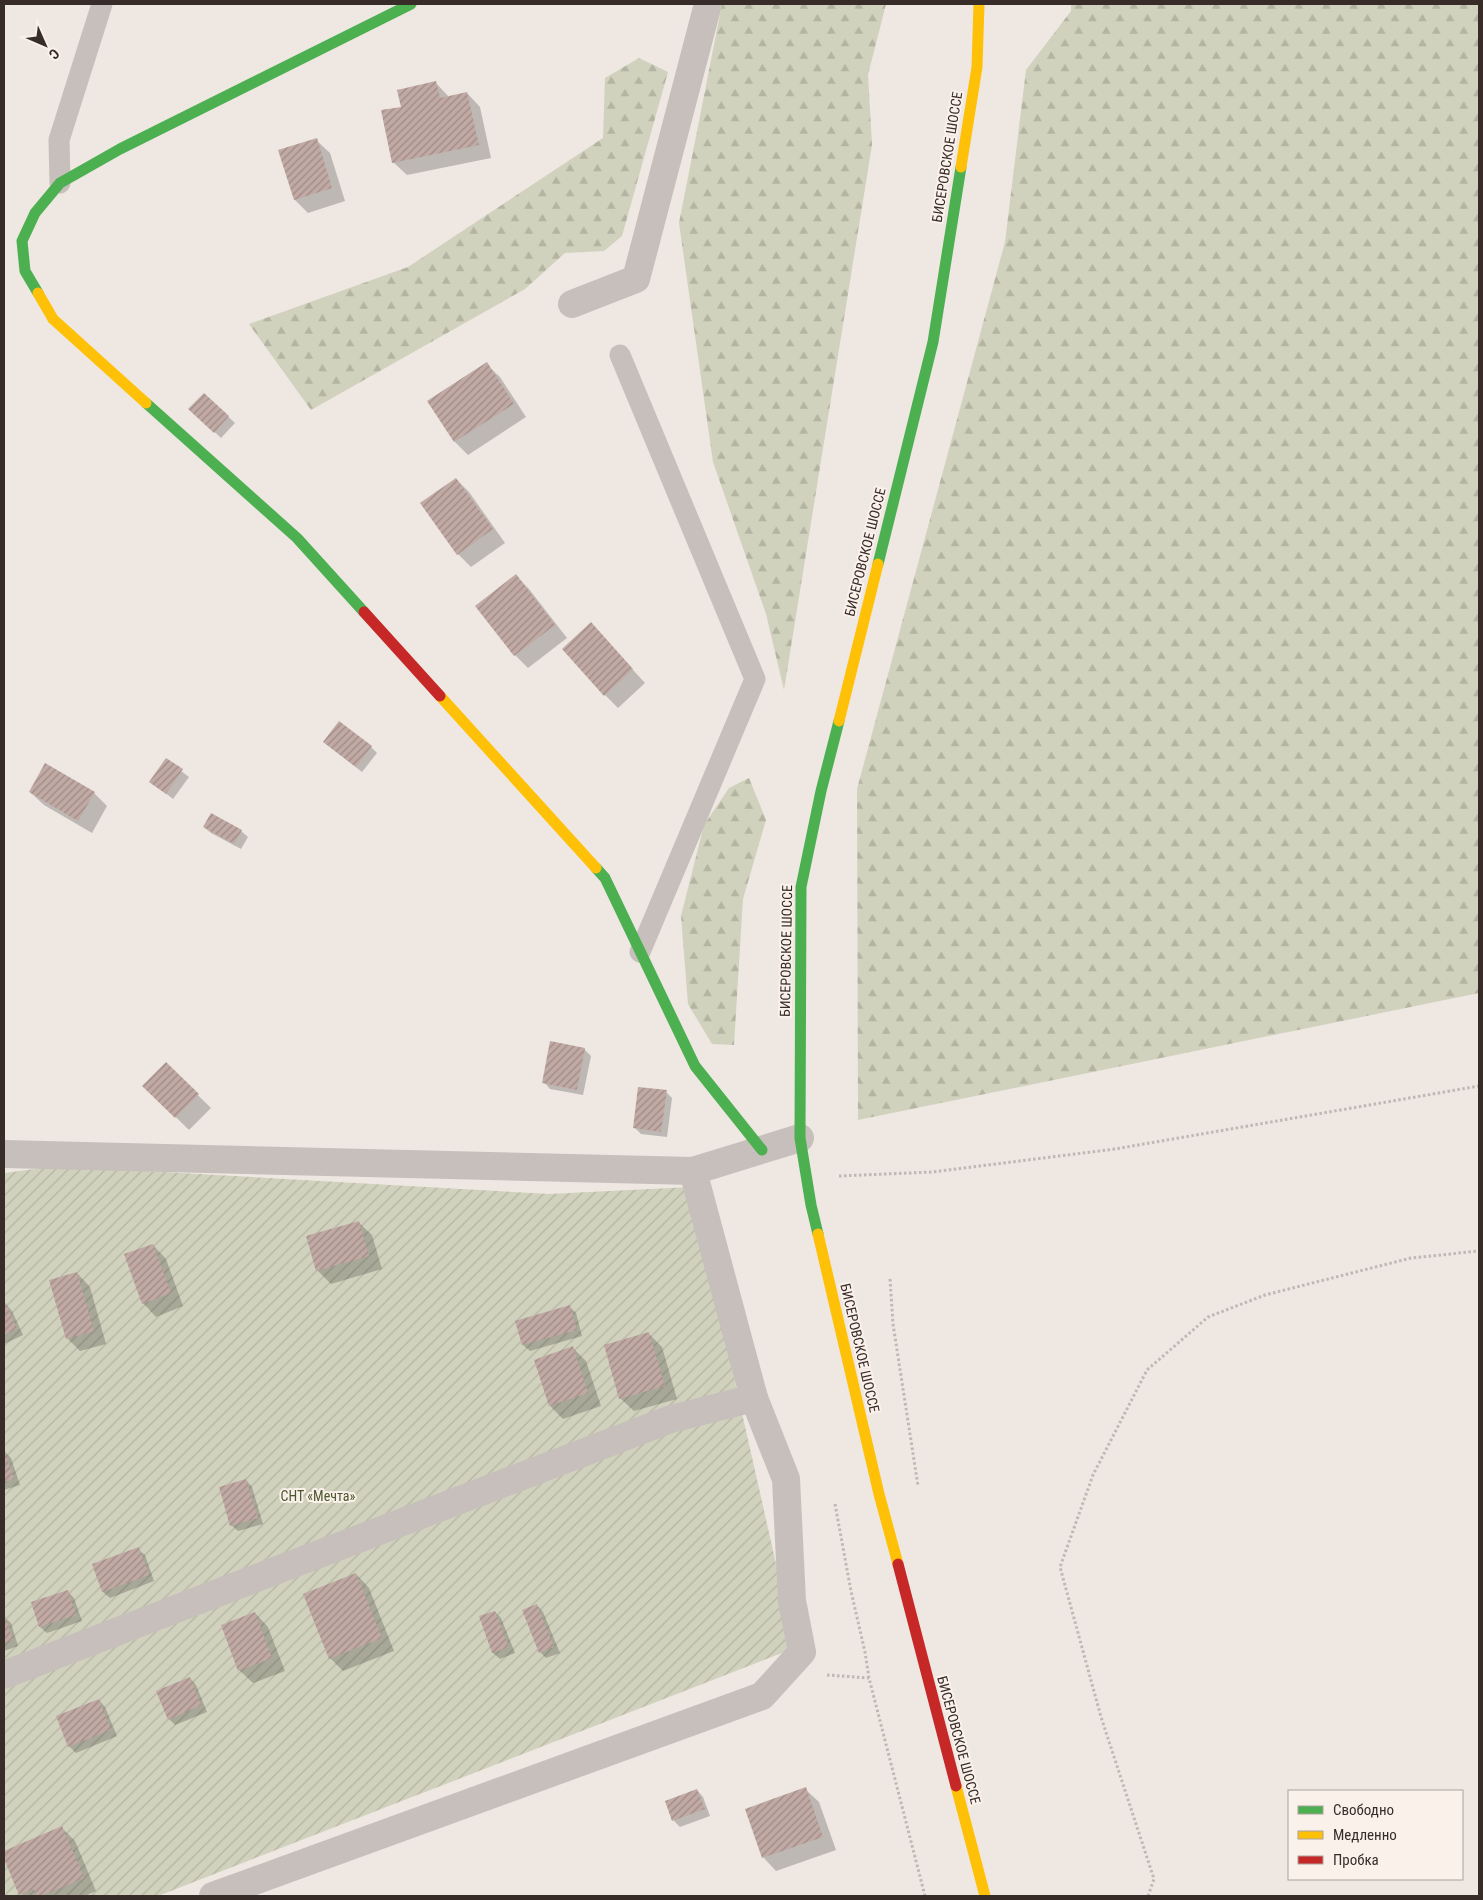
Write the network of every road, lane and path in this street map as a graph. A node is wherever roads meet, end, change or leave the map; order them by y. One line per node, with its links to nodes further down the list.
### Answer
1 (102, 4): 5 (lane)
2 (411, 4): 5 (main road)
3 (708, 4): 7 (street)
4 (979, 4): 11 (main road, БИСЕРОВСКОЕ ШОССЕ)
5 (60, 183): 6 (main road)
6 (13, 242): 9 (main road)
7 (572, 304)
8 (620, 355): 9 (lane)
9 (640, 952): 12 (main road)
10 (1479, 1086): 15 (path)
11 (800, 1138): 12 (street); 15 (main road, БИСЕРОВСКОЕ ШОССЕ)
12 (762, 1150): 14 (street)
13 (4, 1154): 14 (street)
14 (693, 1171): 18 (street)
15 (806, 1178): 24 (main road, БИСЕРОВСКОЕ ШОССЕ)
16 (1479, 1251): 25 (path)
17 (890, 1279): 19 (path)
18 (754, 1398): 21 (street); 22 (street)
19 (918, 1486)
20 (836, 1504): 23 (path)
21 (4, 1675)
22 (213, 1896)
23 (925, 1896)
24 (985, 1896)
25 (1148, 1896)

